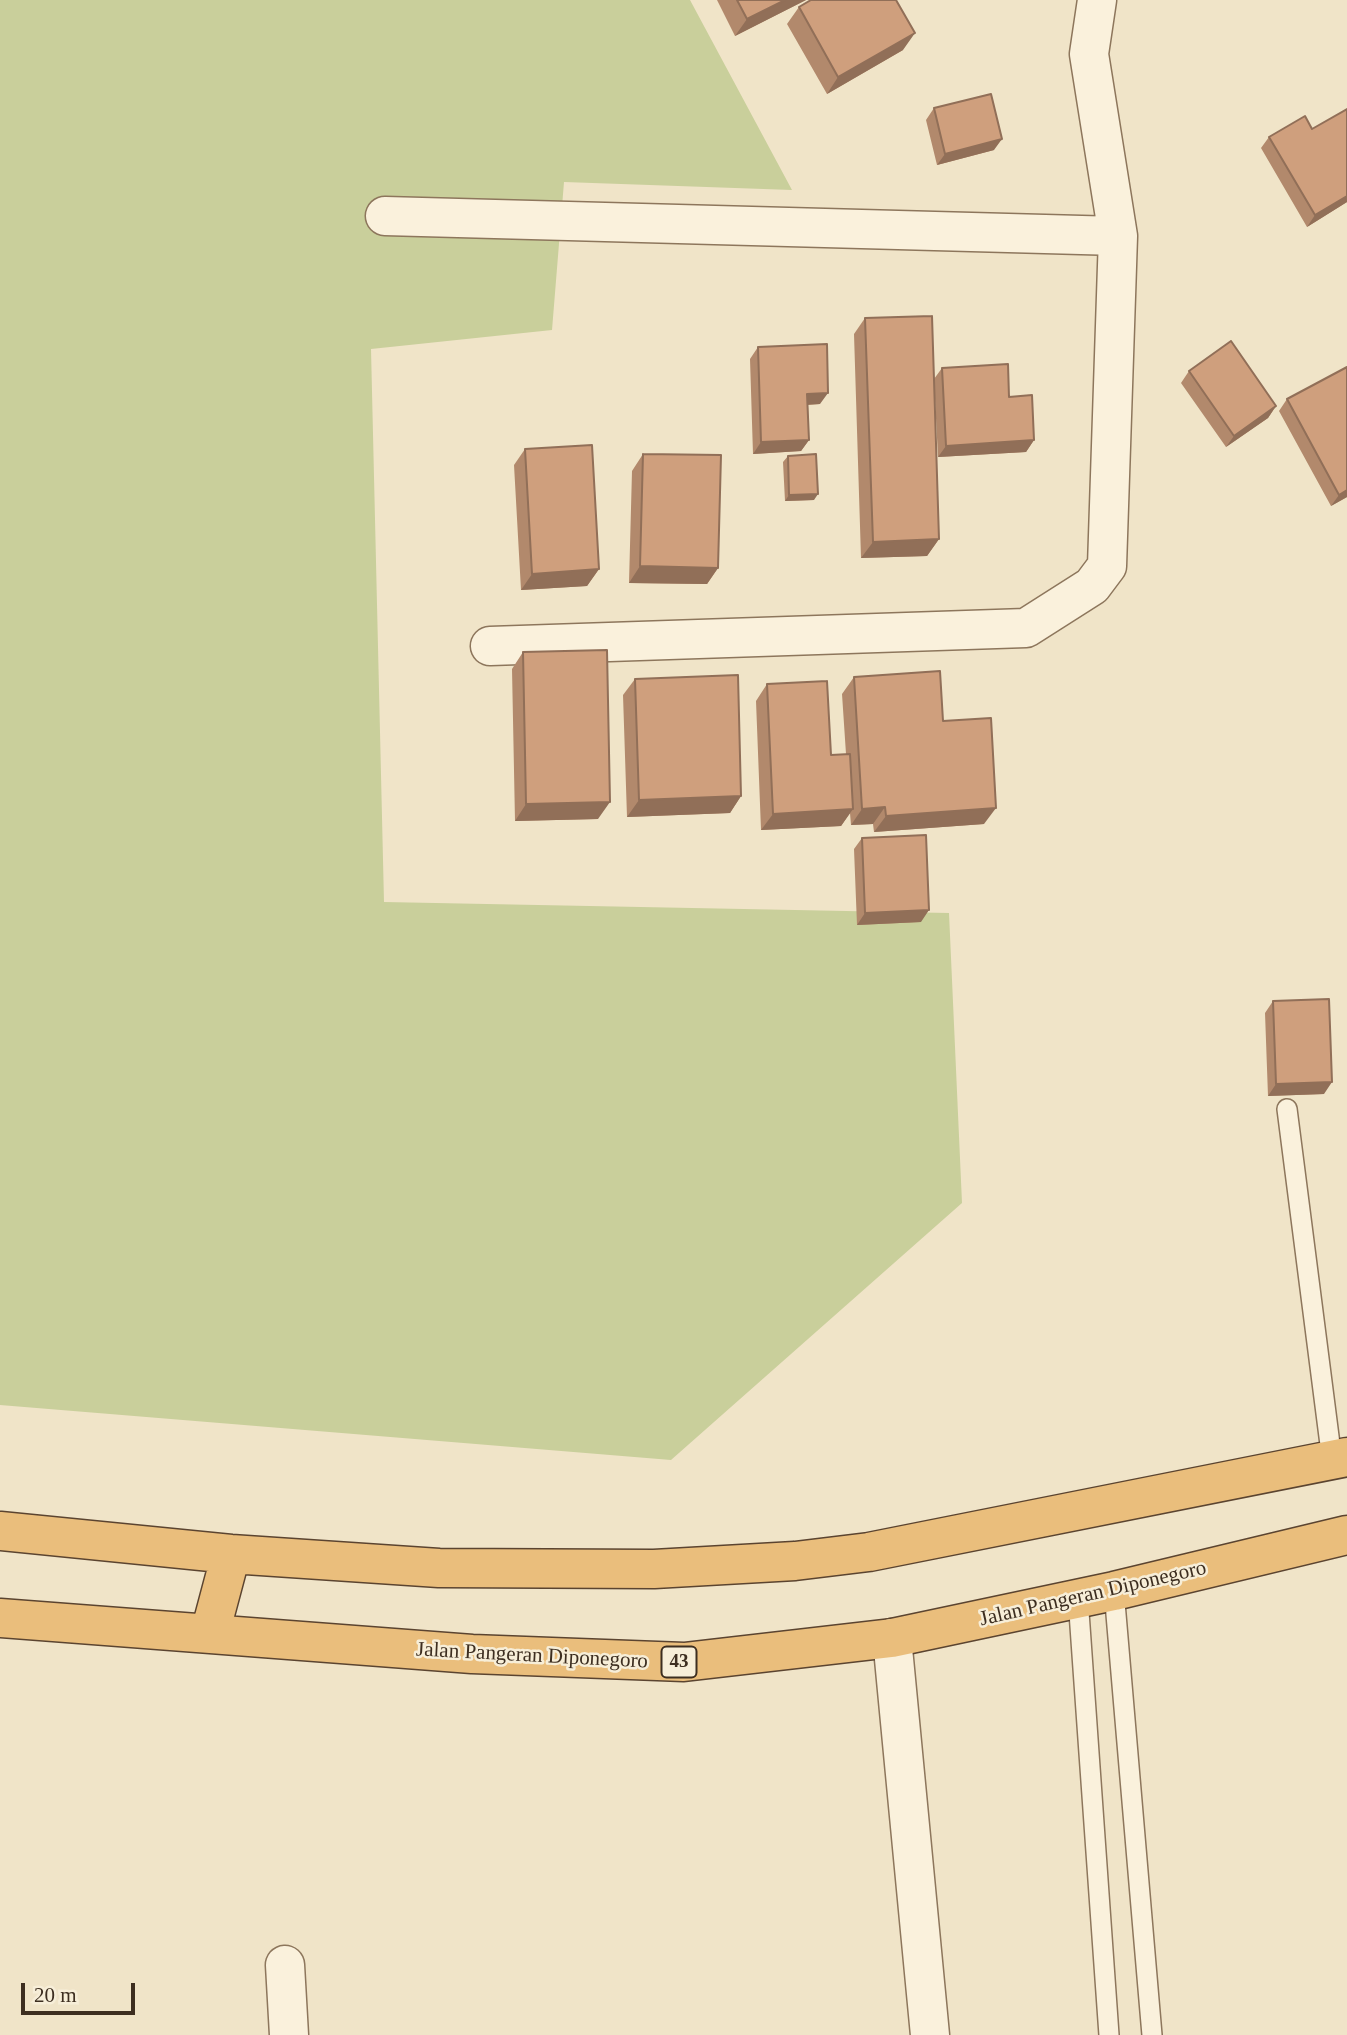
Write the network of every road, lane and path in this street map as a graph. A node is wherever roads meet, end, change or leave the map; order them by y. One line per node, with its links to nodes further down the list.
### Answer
1 (1097, 0): 3 (street)
2 (385, 216): 3 (street)
3 (1118, 236): 4 (street)
4 (490, 646)
5 (1287, 1109): 6 (lane)
6 (1340, 1458): 9 (highway)
7 (0, 1531): 9 (highway)
8 (1345, 1541): 10 (highway, Jalan Pangeran Diponegoro / 43)
9 (231, 1554): 12 (highway)
10 (1096, 1595): 13 (highway, Jalan Pangeran Diponegoro / 43); 17 (lane); 18 (lane)
11 (0, 1618): 12 (highway, Jalan Pangeran Diponegoro / 43)
12 (210, 1633): 13 (highway, Jalan Pangeran Diponegoro / 43)
13 (892, 1638): 16 (street)
14 (285, 1965): 15 (street)
15 (289, 2035)
16 (930, 2035)
17 (1109, 2035)
18 (1152, 2035)

